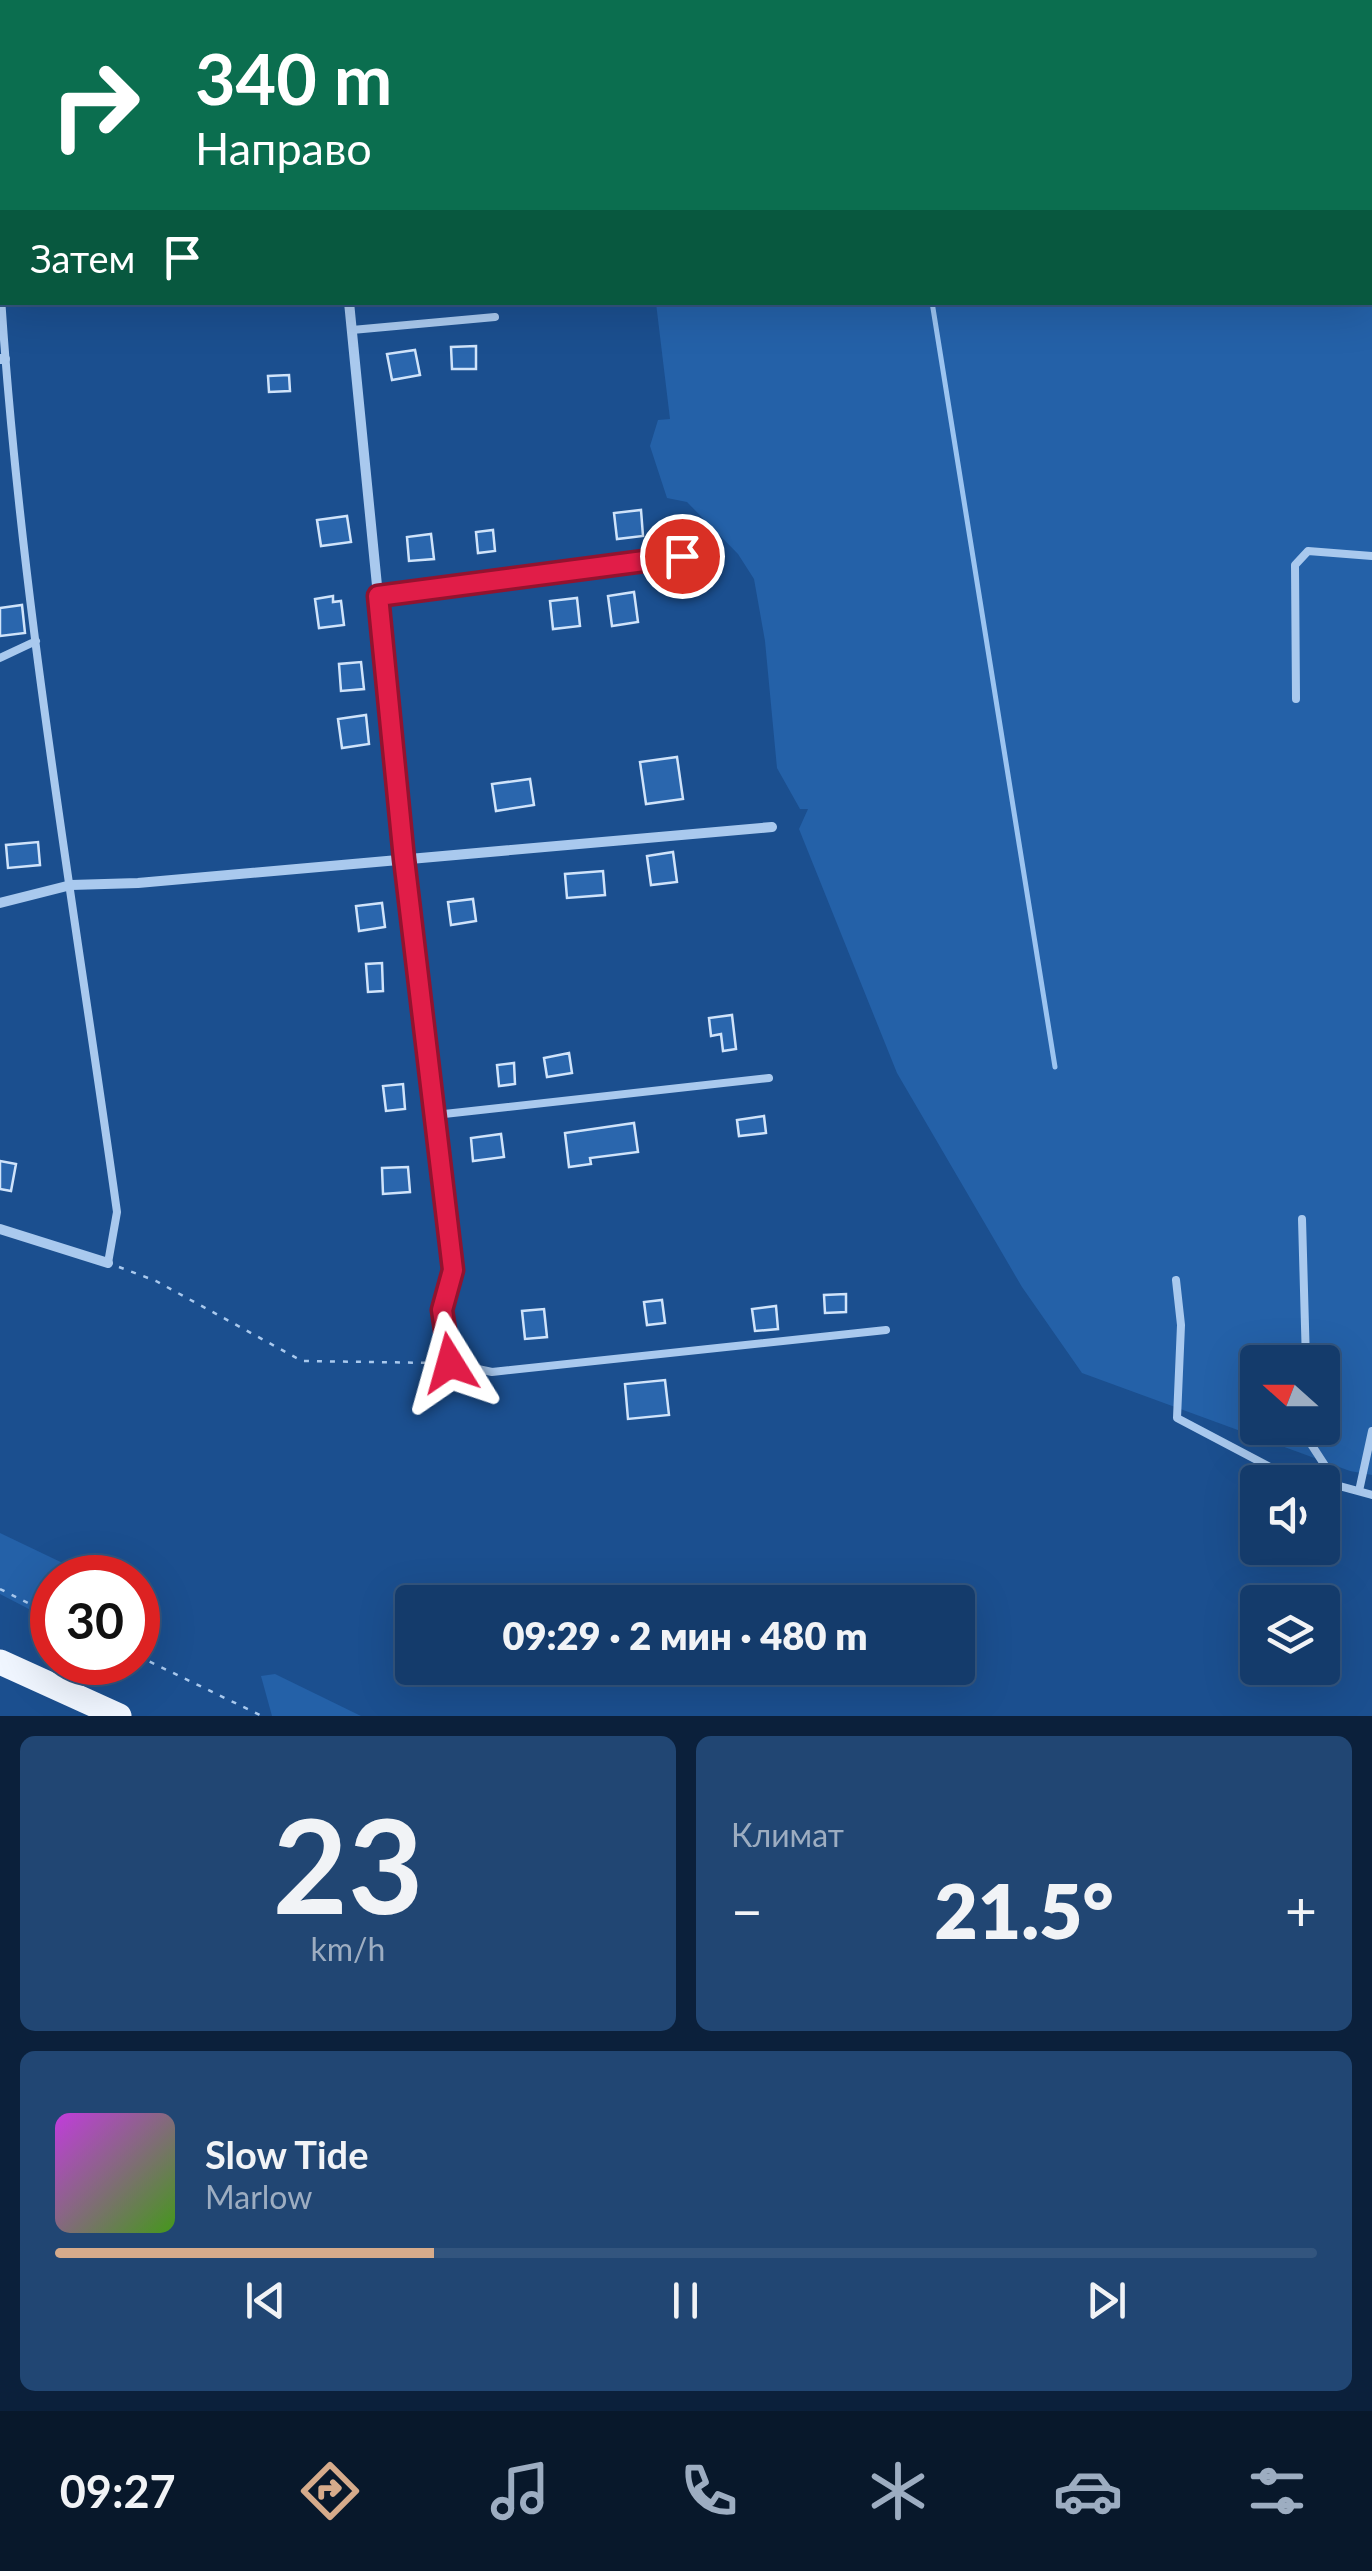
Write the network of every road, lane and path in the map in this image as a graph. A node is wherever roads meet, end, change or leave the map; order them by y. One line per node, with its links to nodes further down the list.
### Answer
1 (1, 305): 5 (lane)
2 (349, 305): 4 (street)
3 (495, 317): 4 (lane)
4 (352, 330): 8 (street)
5 (2, 359): 9 (lane)
6 (682, 556): 8 (lane)
7 (1372, 556): 11 (lane)
8 (378, 596): 13 (street)
9 (36, 641): 10 (lane); 14 (lane)
10 (0, 658)
11 (1296, 699)
12 (772, 827): 13 (street)
13 (404, 859): 14 (street); 17 (street)
14 (71, 885): 15 (street); 20 (lane)
15 (0, 903)
16 (769, 1078): 17 (lane)
17 (434, 1115): 24 (street)
18 (1302, 1219): 23 (lane)
19 (0, 1229): 20 (street)
20 (108, 1263): 24 (path)
21 (1176, 1280): 26 (lane)
22 (886, 1330): 24 (lane)
23 (1306, 1345)
24 (450, 1363)
25 (1372, 1431): 28 (lane)
26 (1266, 1465)
27 (1340, 1485): 28 (lane)
28 (1359, 1491): 29 (lane)
29 (1372, 1495)
30 (0, 1589): 31 (path)
31 (30, 1603)
32 (0, 1662): 34 (main road)
33 (160, 1667): 35 (path)
34 (119, 1716)
35 (262, 1716)

